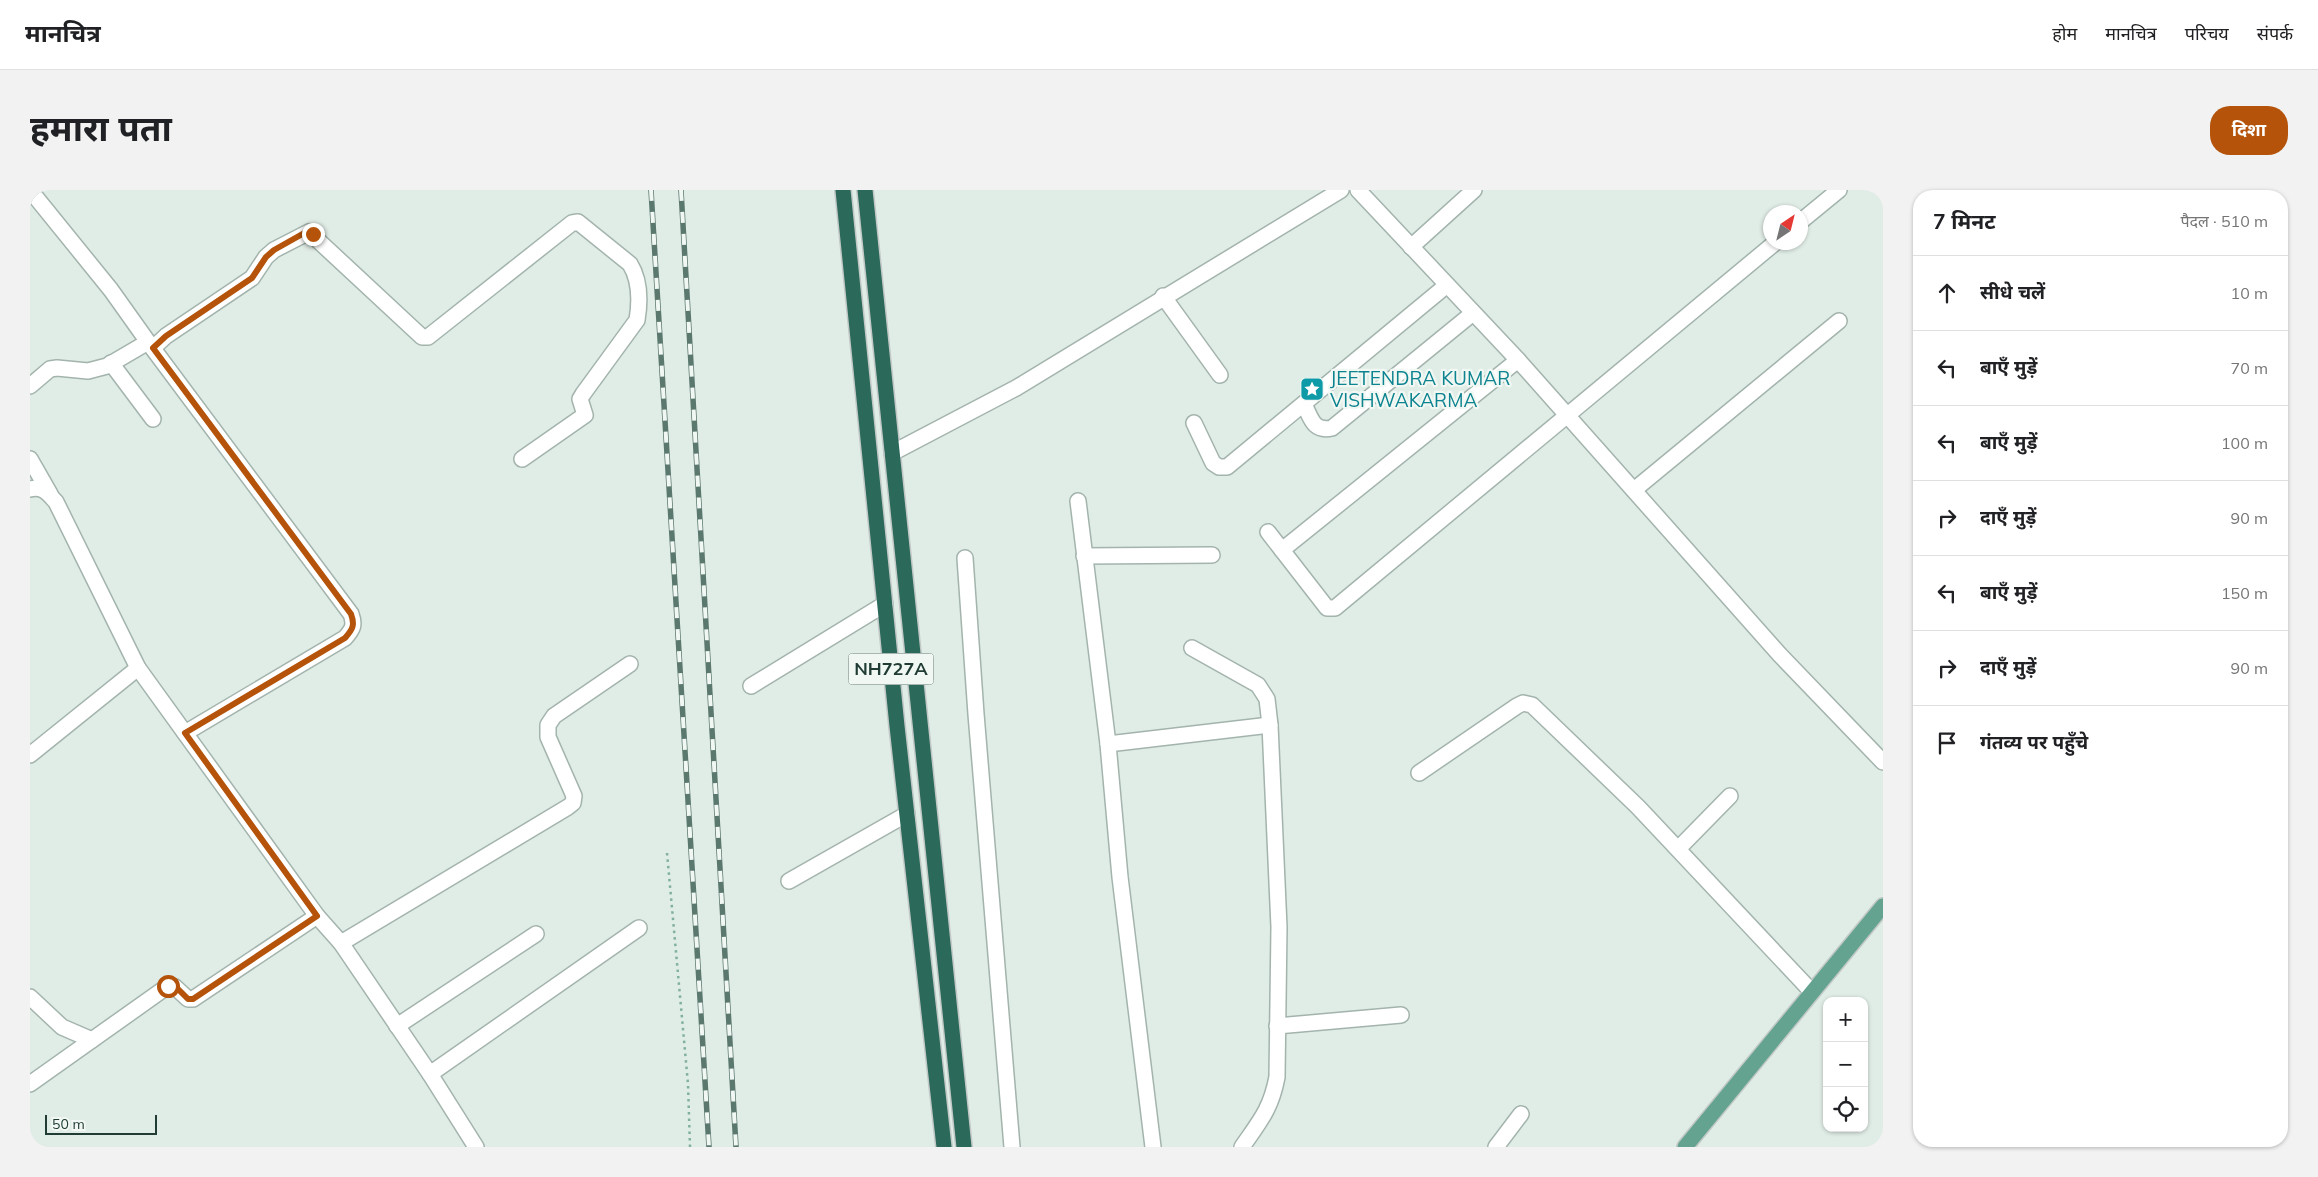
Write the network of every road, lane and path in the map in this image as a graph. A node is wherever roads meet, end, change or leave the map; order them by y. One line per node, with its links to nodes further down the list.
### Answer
1 (30, 190): 15 (street)
2 (843, 190): 36 (highway, NH727A)
3 (865, 190): 24 (highway, NH727A)
4 (1341, 190): 12 (street)
5 (1474, 190): 9 (street)
6 (1839, 190): 8 (street)
7 (1363, 192): 9 (street)
8 (1808, 215)
9 (1411, 247): 11 (street)
10 (1766, 250): 21 (street)
11 (1447, 285): 13 (street); 20 (street)
12 (1163, 296): 18 (street); 24 (street)
13 (1473, 313): 16 (street); 20 (street)
14 (1839, 321): 28 (street)
15 (151, 345): 17 (street); 26 (street); 42 (street)
16 (1518, 360): 21 (street); 32 (street)
17 (111, 363): 19 (street); 22 (street)
18 (1220, 375)
19 (30, 386)
20 (1304, 404): 23 (street)
21 (1568, 416): 28 (street); 32 (street)
22 (153, 420)
23 (1194, 422)
24 (892, 453): 69 (highway, NH727A)
25 (30, 459): 29 (street)
26 (522, 459)
27 (30, 489): 29 (street)
28 (1634, 490): 45 (street)
29 (50, 494): 39 (street)
30 (1078, 501): 34 (street)
31 (1268, 532): 32 (street)
32 (1282, 550)
33 (1212, 555): 34 (street)
34 (1084, 556): 43 (street)
35 (965, 558): 70 (street)
36 (885, 604): 40 (street); 48 (highway, NH727A)
37 (1192, 648): 41 (street)
38 (630, 664): 56 (street)
39 (138, 668): 42 (street); 44 (street)
40 (751, 686)
41 (1270, 725): 43 (street); 61 (street)
42 (185, 733): 53 (street)
43 (1108, 744): 71 (street)
44 (30, 755)
45 (1883, 762)
46 (1419, 773): 49 (street)
47 (1730, 796): 49 (street)
48 (907, 814): 51 (street); 68 (highway, NH727A)
49 (1678, 849): 57 (street)
50 (667, 853): 67 (path)
51 (789, 881)
52 (1883, 906): 57 (main road)
53 (317, 916): 56 (street); 62 (street)
54 (639, 928): 63 (street)
55 (536, 934): 60 (street)
56 (341, 943): 60 (street)
57 (1812, 992): 74 (main road)
58 (30, 997): 62 (street)
59 (1401, 1015): 61 (street)
60 (397, 1026): 63 (street)
61 (1277, 1026): 72 (street)
62 (92, 1040): 64 (street)
63 (430, 1074): 66 (street)
64 (30, 1084)
65 (1521, 1114): 73 (street)
66 (476, 1147)
67 (690, 1147)
68 (944, 1147)
69 (964, 1147)
70 (1012, 1147)
71 (1153, 1147)
72 (1242, 1147)
73 (1496, 1147)
74 (1685, 1147)

